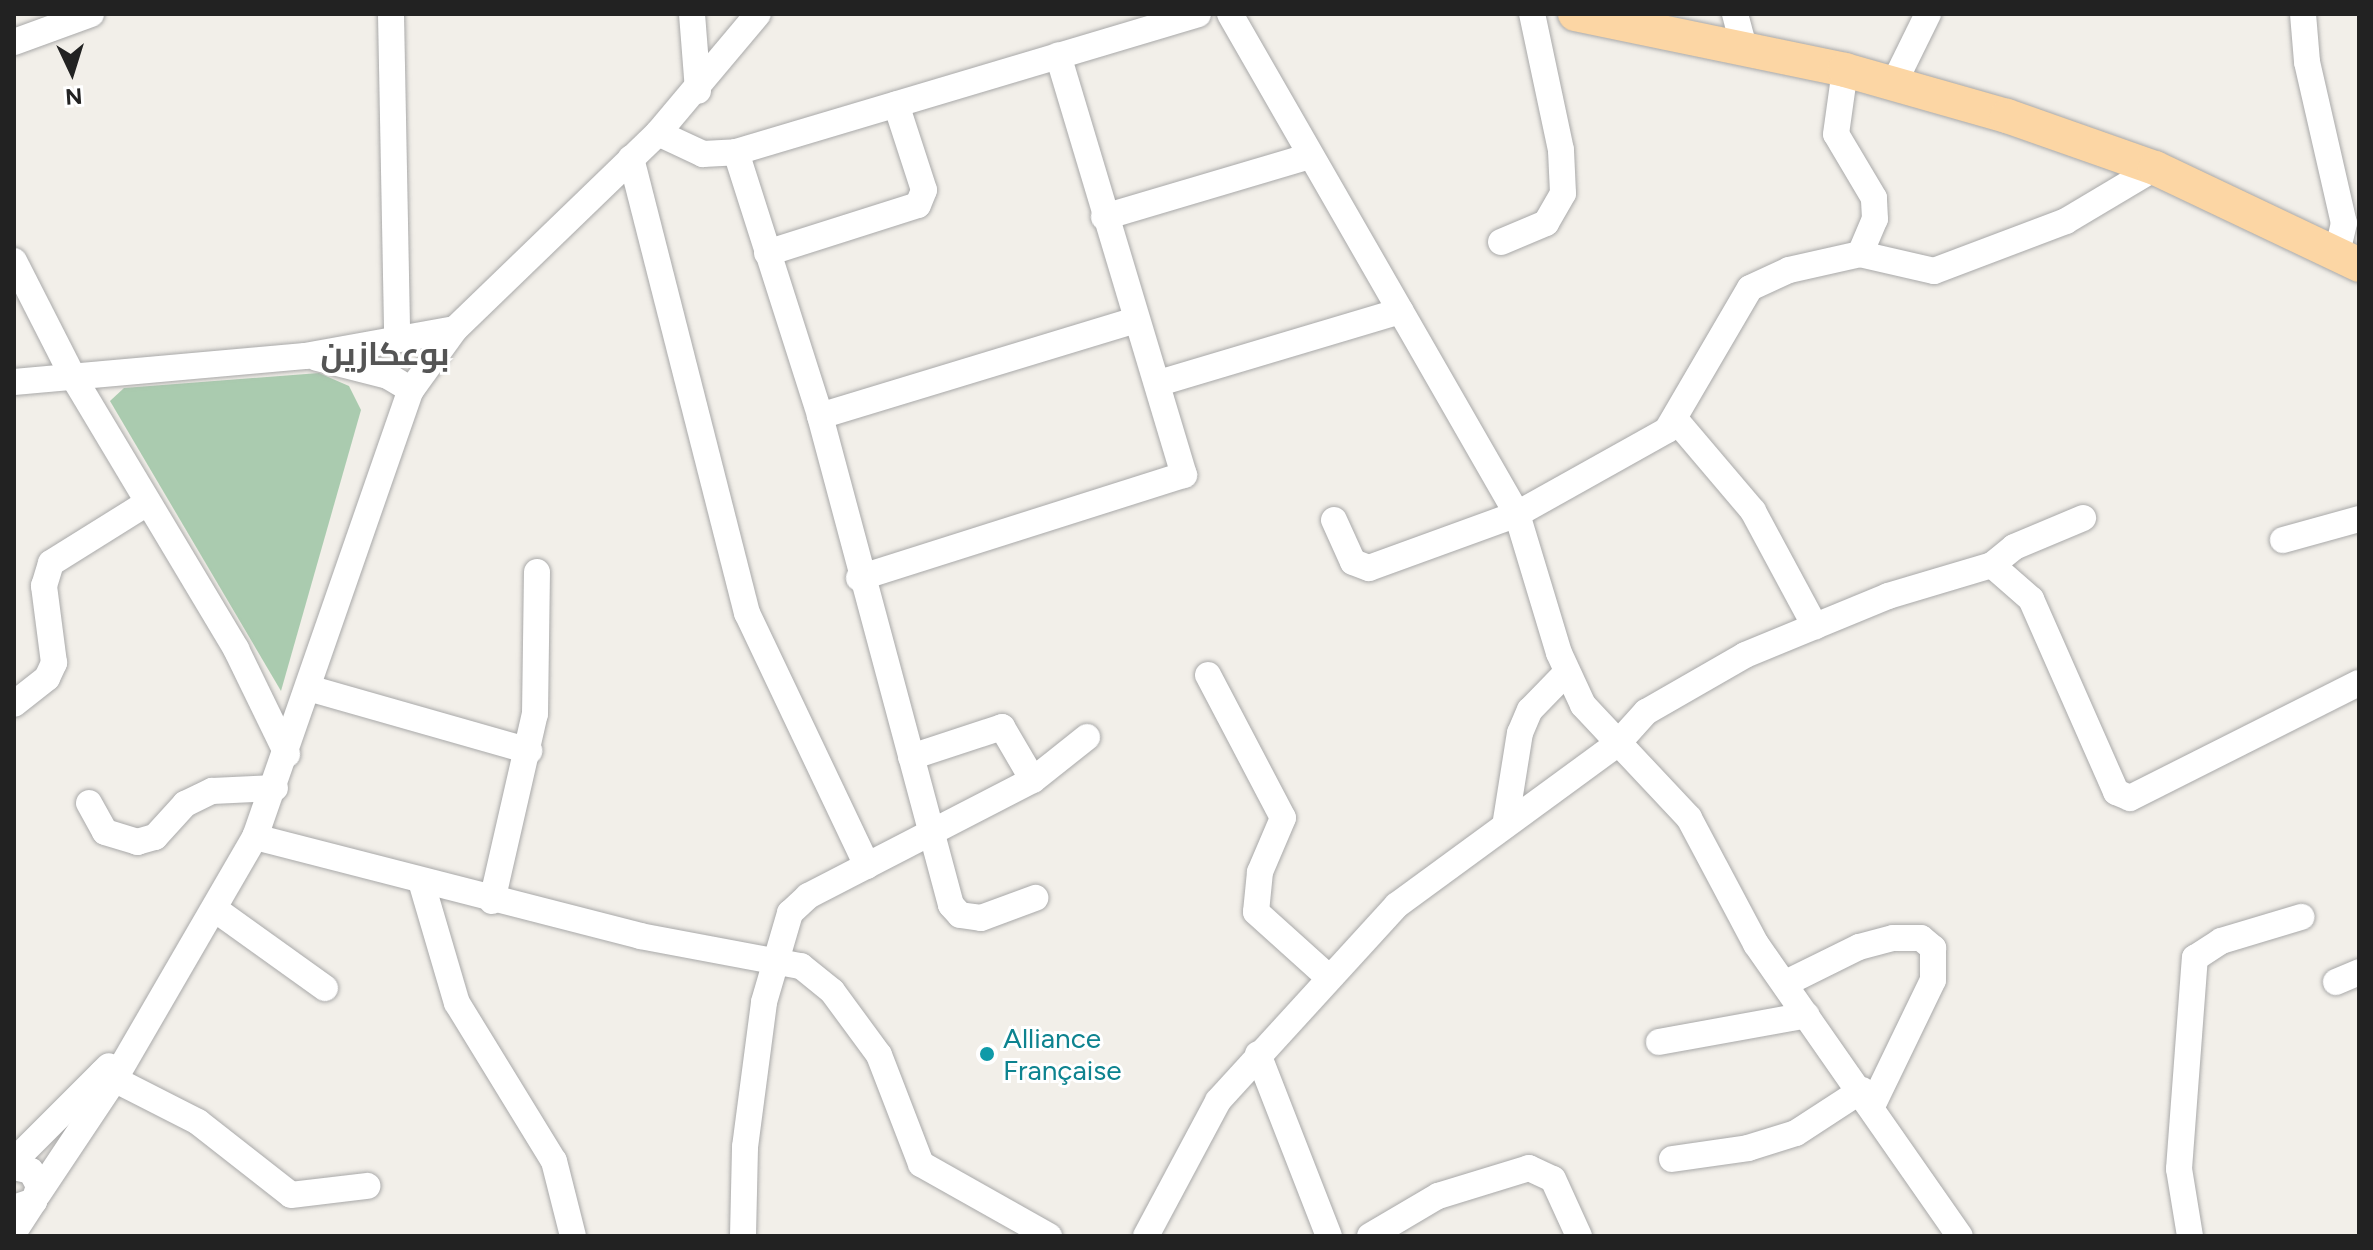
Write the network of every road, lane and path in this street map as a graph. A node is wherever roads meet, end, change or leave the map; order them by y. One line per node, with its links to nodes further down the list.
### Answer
1 (91, 14): 12 (street)
2 (391, 14): 33 (street)
3 (692, 14): 17 (street)
4 (758, 14): 17 (street)
5 (1198, 14): 14 (street)
6 (1230, 14): 21 (street)
7 (1532, 14): 25 (street)
8 (1575, 14): 13 (main road)
9 (1735, 14): 13 (street)
10 (1928, 14): 16 (street)
11 (2303, 14): 28 (street)
12 (14, 42)
13 (1744, 48): 15 (main road)
14 (1058, 55): 18 (street); 24 (street)
15 (1845, 70): 16 (main road); 27 (street)
16 (1894, 83): 23 (main road)
17 (698, 91): 19 (street)
18 (896, 104): 20 (street); 26 (street)
19 (658, 133): 20 (street); 22 (street)
20 (736, 152): 26 (street)
21 (1307, 157): 24 (street); 30 (street)
22 (631, 158): 32 (street); 67 (street)
23 (2155, 168): 27 (street); 28 (main road)
24 (1104, 217): 31 (street)
25 (1501, 242)
26 (767, 253): 39 (street)
27 (1860, 254): 40 (street)
28 (2348, 259)
29 (14, 261): 35 (street)
30 (1401, 311): 37 (street); 42 (street)
31 (1136, 320): 37 (street); 39 (street)
32 (455, 329): 33 (street); 38 (street)
33 (397, 337): 34 (street)
34 (305, 356): 35 (street); 38 (street)
35 (71, 373): 36 (street); 41 (street)
36 (14, 382)
37 (1159, 383): 49 (street)
38 (411, 390): 54 (street)
39 (820, 416): 49 (street)
40 (1675, 419): 42 (street); 50 (street)
41 (147, 503): 55 (street); 59 (street)
42 (1517, 514): 45 (street); 51 (street)
43 (2083, 518): 47 (street)
44 (2359, 519): 46 (street)
45 (1334, 520)
46 (2283, 540)
47 (1992, 565): 50 (street); 53 (street)
48 (537, 572): 58 (street)
49 (859, 578): 60 (street)
50 (1815, 626): 57 (street)
51 (1566, 673): 57 (street); 64 (street)
52 (1208, 675): 74 (street)
53 (2359, 683)
54 (312, 689): 58 (street); 59 (street)
55 (14, 704)
56 (1087, 737): 61 (street)
57 (1618, 743): 64 (street); 75 (street)
58 (529, 751): 70 (street)
59 (287, 754): 62 (street)
60 (911, 757): 61 (street); 66 (street)
61 (1033, 780): 66 (street)
62 (275, 788): 63 (street); 65 (street)
63 (89, 803)
64 (1506, 820): 74 (street)
65 (255, 837): 68 (street); 71 (street)
66 (929, 838): 67 (street); 69 (street)
67 (867, 866): 73 (street)
68 (421, 881): 70 (street); 86 (street)
69 (1035, 898)
70 (492, 901): 73 (street)
71 (216, 910): 76 (street); 80 (street)
72 (2301, 917): 94 (street)
73 (773, 957): 87 (street); 88 (street)
74 (1327, 976): 79 (street)
75 (1786, 983): 77 (street); 81 (street)
76 (325, 988)
77 (1807, 1015): 78 (street); 81 (street)
78 (1659, 1042)
79 (1258, 1054): 89 (street); 90 (street)
80 (108, 1076): 83 (street); 84 (street); 85 (street)
81 (1868, 1097): 82 (street); 93 (street)
82 (1672, 1159)
83 (14, 1164): 85 (street)
84 (367, 1186)
85 (23, 1215)
86 (573, 1236)
87 (743, 1236)
88 (1049, 1236)
89 (1146, 1236)
90 (1329, 1236)
91 (1370, 1236): 92 (street)
92 (1579, 1236)
93 (1960, 1236)
94 (2190, 1236)

